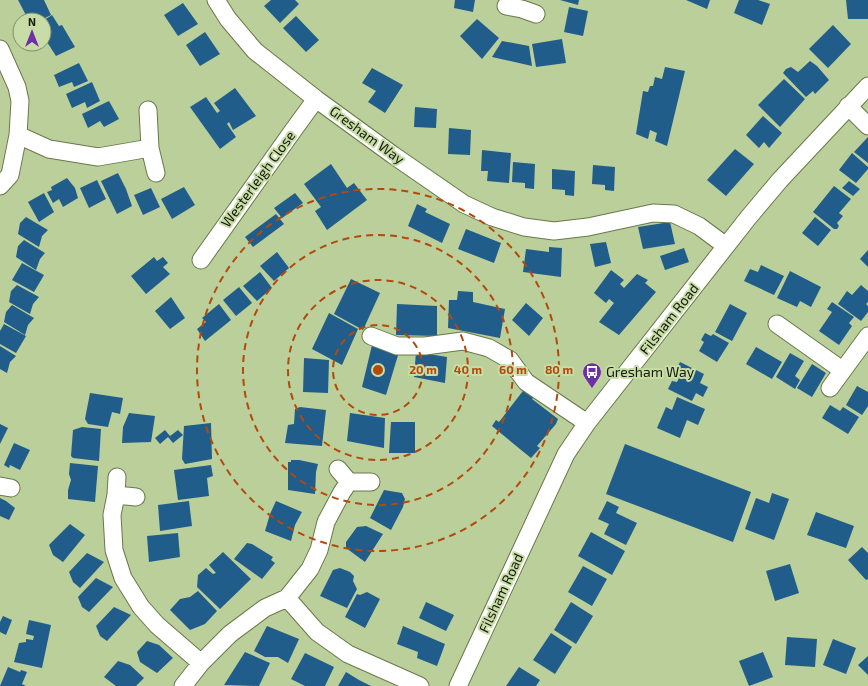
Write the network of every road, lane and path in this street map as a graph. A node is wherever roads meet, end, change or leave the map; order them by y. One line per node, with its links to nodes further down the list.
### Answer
1 (216, 0): 4 (street, Gresham Way)
2 (0, 49): 8 (street)
3 (868, 86): 5 (street, Filsham Road)
4 (316, 99): 12 (street, Gresham Way); 13 (street, Westerleigh Close)
5 (848, 106): 7 (street); 12 (street, Filsham Road)
6 (148, 110): 9 (street)
7 (868, 126)
8 (18, 135): 9 (street); 11 (street)
9 (150, 148): 10 (street)
10 (156, 173)
11 (0, 186)
12 (726, 246): 19 (street, Filsham Road)
13 (201, 260)
14 (777, 324): 17 (street)
15 (371, 336): 19 (street)
16 (868, 336): 17 (street)
17 (842, 370): 18 (street)
18 (830, 388)
19 (587, 423): 30 (street, Filsham Road)
20 (338, 469): 22 (street)
21 (117, 477): 24 (street)
22 (349, 482): 23 (street); 26 (street)
23 (371, 482)
24 (116, 495): 25 (street); 27 (street)
25 (136, 497)
26 (287, 598): 27 (street); 29 (street)
27 (201, 663): 28 (street)
28 (183, 686)
29 (420, 686)
30 (458, 686)

